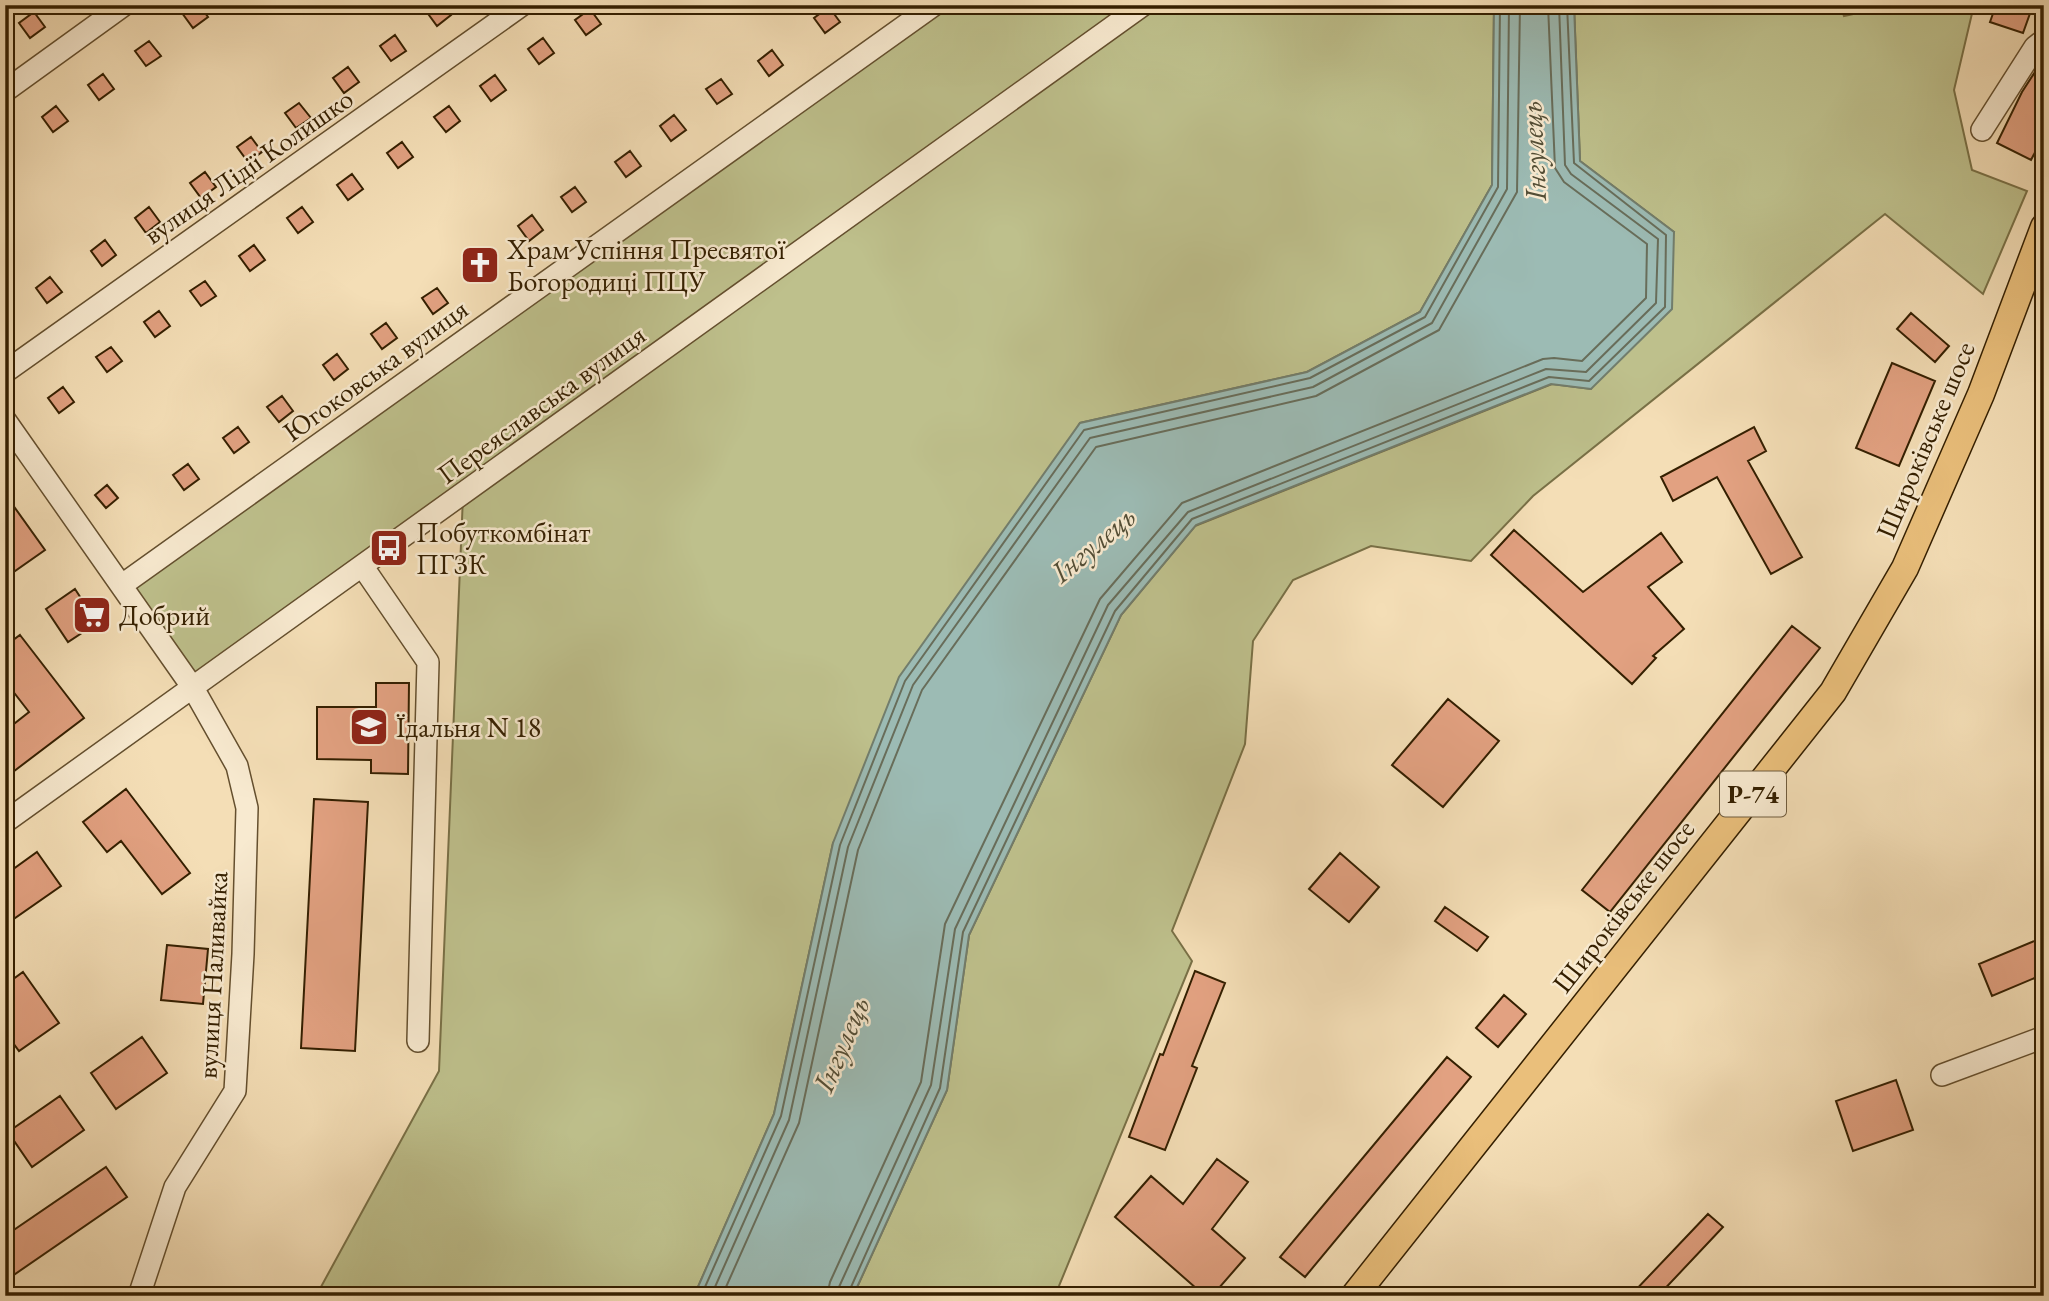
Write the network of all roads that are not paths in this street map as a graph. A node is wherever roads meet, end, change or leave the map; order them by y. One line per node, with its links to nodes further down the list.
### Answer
1 (124, 5): 6 (street)
2 (522, 5): 9 (street, вулиця Лідії Колишко)
3 (933, 5): 12 (street, Югоковська вулиця)
4 (1143, 5): 11 (street, Переяславська вулиця)
5 (2044, 40): 7 (street)
6 (5, 91)
7 (1982, 130)
8 (2044, 227): 19 (main road, Широківське шосе / Р-74)
9 (5, 372)
10 (5, 420): 12 (street, вулиця Наливайка)
11 (363, 567): 13 (street, Переяславська вулиця); 16 (street)
12 (122, 585): 13 (street, вулиця Наливайка)
13 (193, 688): 14 (street, Переяславська вулиця); 18 (street, вулиця Наливайка)
14 (5, 822)
15 (2044, 1037): 17 (street)
16 (418, 1041)
17 (1942, 1075)
18 (139, 1296)
19 (1354, 1296)

